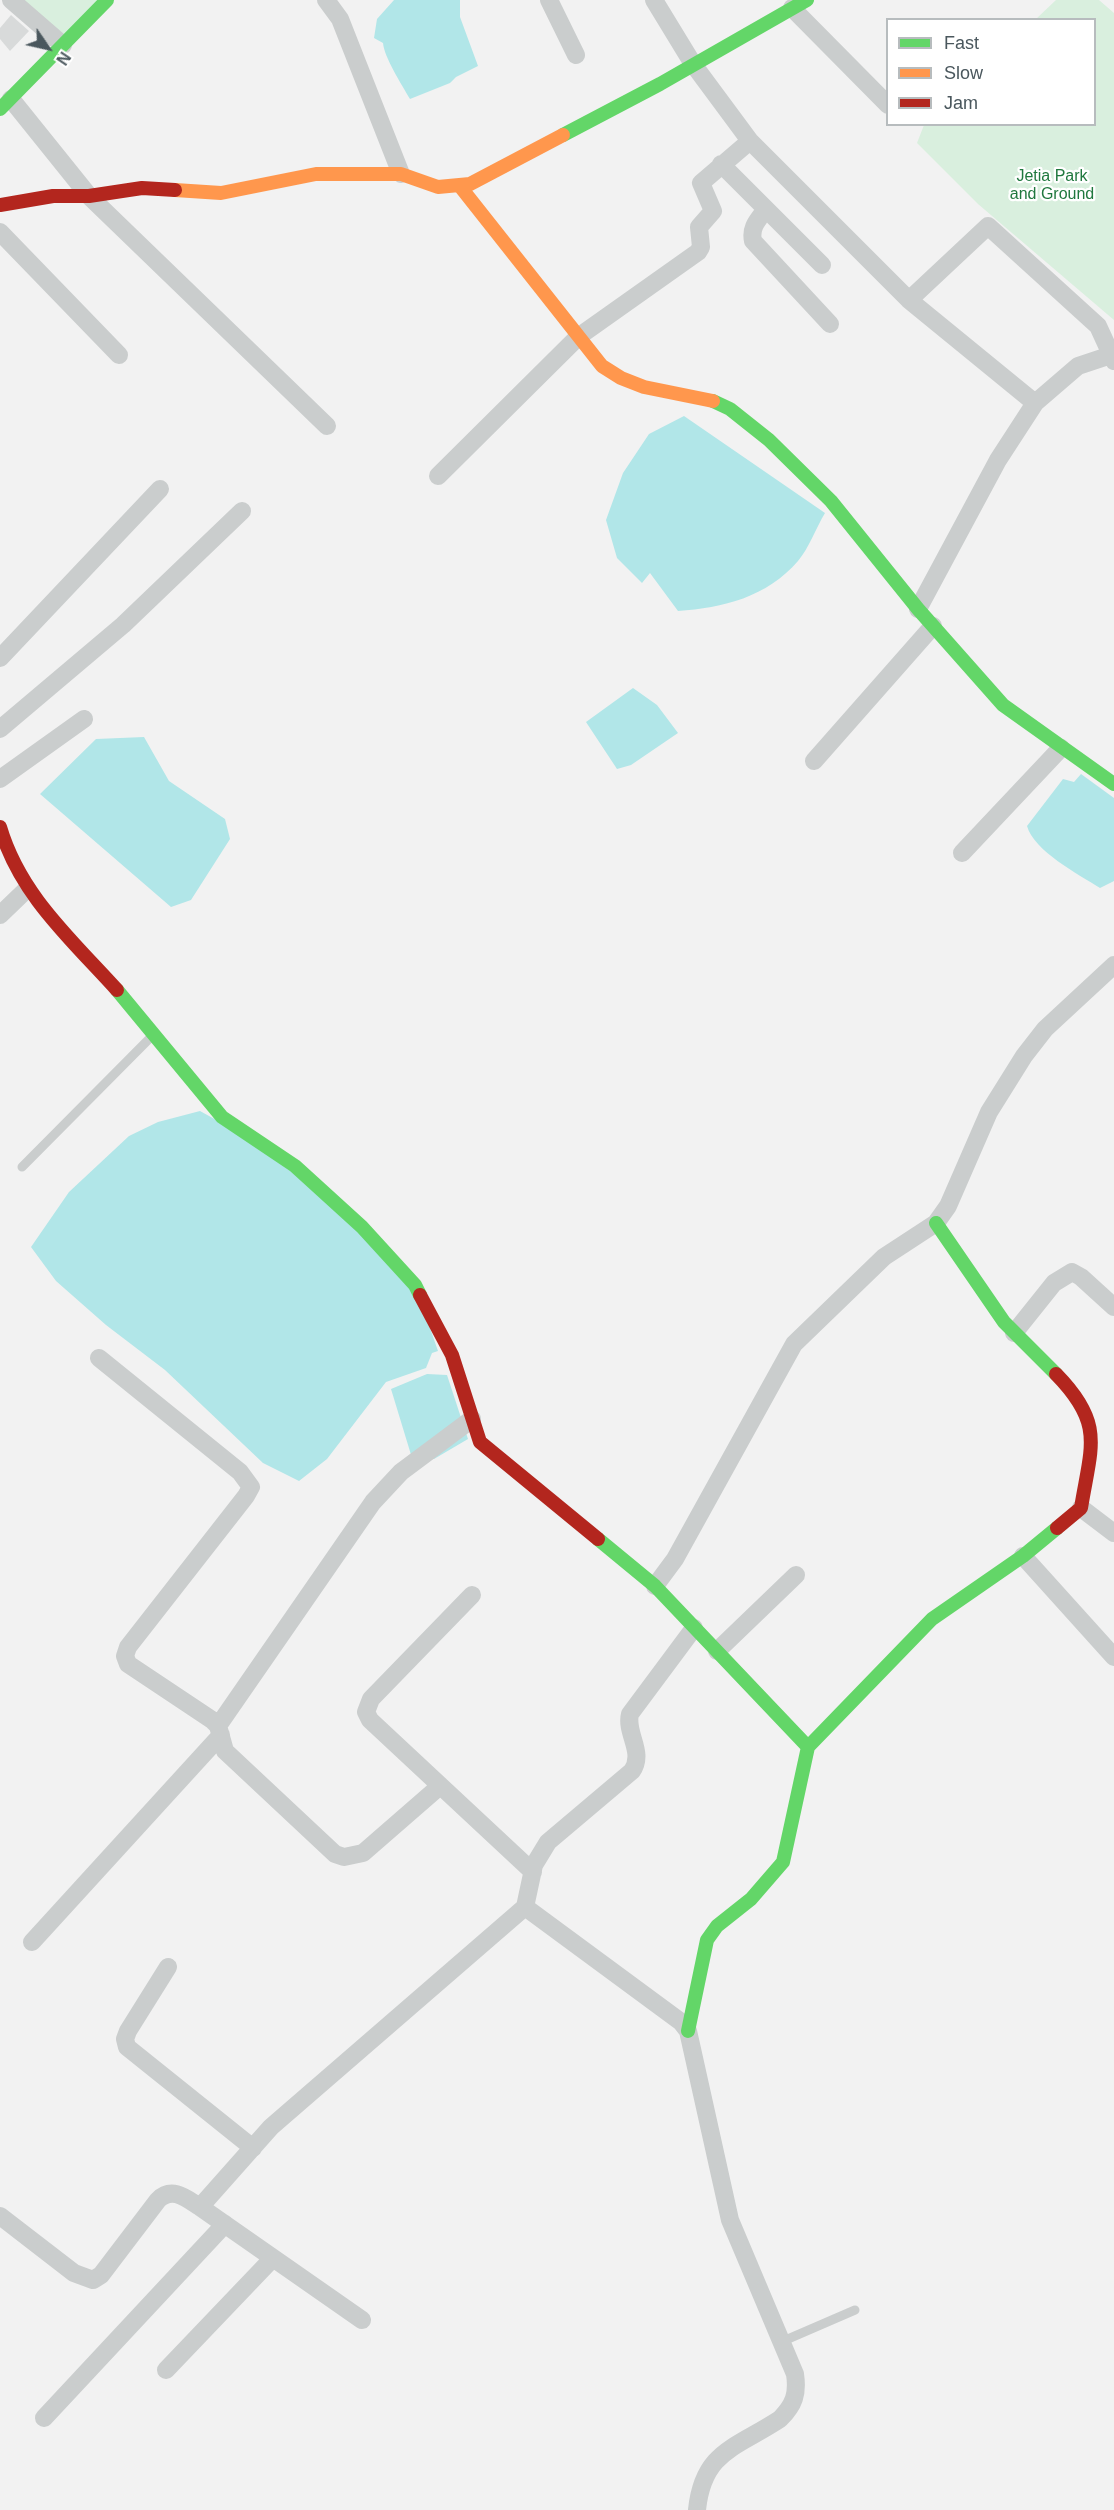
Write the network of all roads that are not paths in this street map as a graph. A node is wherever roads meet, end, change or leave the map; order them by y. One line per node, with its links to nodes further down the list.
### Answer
1 (11, 0): 7 (street)
2 (107, 0): 7 (street)
3 (326, 0): 14 (street)
4 (549, 0): 8 (street)
5 (654, 0): 9 (street)
6 (799, 4): 9 (street); 10 (street)
7 (63, 45): 11 (street)
8 (576, 55)
9 (693, 64): 12 (street); 15 (street)
10 (886, 103)
11 (5, 104): 16 (street)
12 (750, 141): 13 (street); 21 (street)
13 (721, 164): 18 (street); 23 (street)
14 (401, 174): 15 (street); 16 (street)
15 (459, 185): 23 (street)
16 (90, 196): 17 (street); 27 (street)
17 (0, 206)
18 (766, 209): 20 (street); 22 (street)
19 (0, 232): 24 (street)
20 (822, 265)
21 (909, 300): 25 (street); 26 (street)
22 (830, 324)
23 (578, 337): 28 (street); 31 (street)
24 (119, 355)
25 (1113, 357): 26 (street)
26 (1035, 404): 31 (street)
27 (327, 426)
28 (438, 476)
29 (160, 489): 33 (street)
30 (242, 511): 35 (street)
31 (918, 609): 32 (street)
32 (933, 626): 36 (street); 37 (street)
33 (0, 658)
34 (84, 719): 38 (street)
35 (0, 729)
36 (1061, 747): 39 (street); 41 (street)
37 (813, 760)
38 (0, 779)
39 (1114, 784)
40 (0, 827): 42 (street)
41 (962, 853)
42 (27, 889): 43 (street); 45 (street)
43 (0, 915)
44 (1114, 965): 47 (street)
45 (155, 1033): 46 (lane); 51 (street)
46 (22, 1167)
47 (936, 1222): 49 (street); 56 (street)
48 (1114, 1307): 49 (street)
49 (1014, 1333): 52 (street)
50 (99, 1358): 61 (street)
51 (472, 1419): 56 (street); 61 (street)
52 (1081, 1508): 53 (street); 54 (street)
53 (1114, 1533)
54 (1023, 1557): 60 (street); 62 (street)
55 (796, 1575): 59 (street)
56 (655, 1586): 58 (street)
57 (472, 1595): 63 (street)
58 (694, 1628): 59 (street); 64 (street)
59 (717, 1651): 62 (street)
60 (1114, 1658)
61 (220, 1731): 63 (street); 66 (street)
62 (808, 1747): 68 (street)
63 (440, 1786): 64 (street)
64 (533, 1872): 65 (street)
65 (525, 1907): 68 (street); 69 (street)
66 (32, 1942)
67 (168, 1967): 69 (street)
68 (688, 2031): 76 (street)
69 (253, 2148): 70 (street)
70 (200, 2207): 71 (street); 72 (street)
71 (0, 2216)
72 (225, 2224): 73 (street); 78 (street)
73 (273, 2258): 75 (street); 77 (street)
74 (855, 2310): 76 (lane)
75 (362, 2320)
76 (781, 2342): 79 (street)
77 (166, 2370)
78 (44, 2418)
79 (698, 2510)

